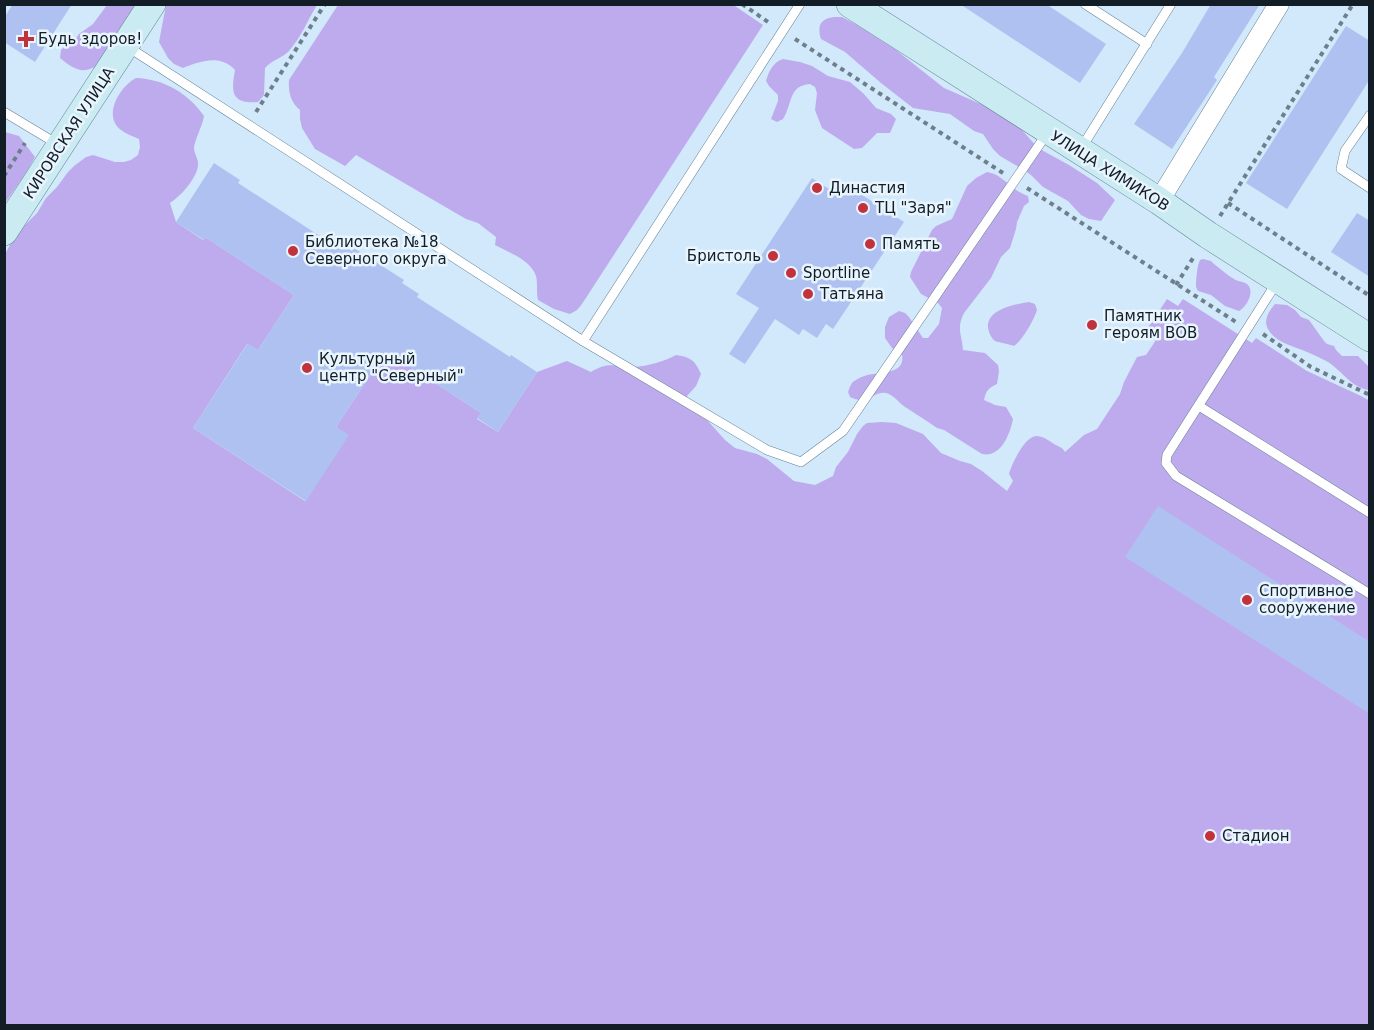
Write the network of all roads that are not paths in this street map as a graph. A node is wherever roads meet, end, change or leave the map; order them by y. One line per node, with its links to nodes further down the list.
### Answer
1 (153, 4): 8 (street, КИРОВСКАЯ УЛИЦА)
2 (800, 4): 19 (lane)
3 (850, 4): 11 (street, УЛИЦА ХИМИКОВ)
4 (1084, 4): 7 (lane)
5 (1171, 4): 7 (lane)
6 (1279, 4): 15 (street)
7 (1147, 44): 13 (lane)
8 (125, 46): 12 (street, КИРОВСКАЯ УЛИЦА); 19 (lane)
9 (4, 112): 12 (lane)
10 (1370, 115): 14 (lane)
11 (1048, 132): 13 (street, УЛИЦА ХИМИКОВ); 19 (lane)
12 (61, 146): 16 (street, КИРОВСКАЯ УЛИЦА)
13 (1080, 151): 15 (street, УЛИЦА ХИМИКОВ)
14 (1370, 188)
15 (1159, 201): 17 (street, УЛИЦА ХИМИКОВ)
16 (4, 232)
17 (1278, 280): 18 (street, УЛИЦА ХИМИКОВ); 20 (lane)
18 (1370, 338)
19 (584, 341)
20 (1199, 406): 21 (lane); 22 (lane)
21 (1370, 513)
22 (1370, 594)

